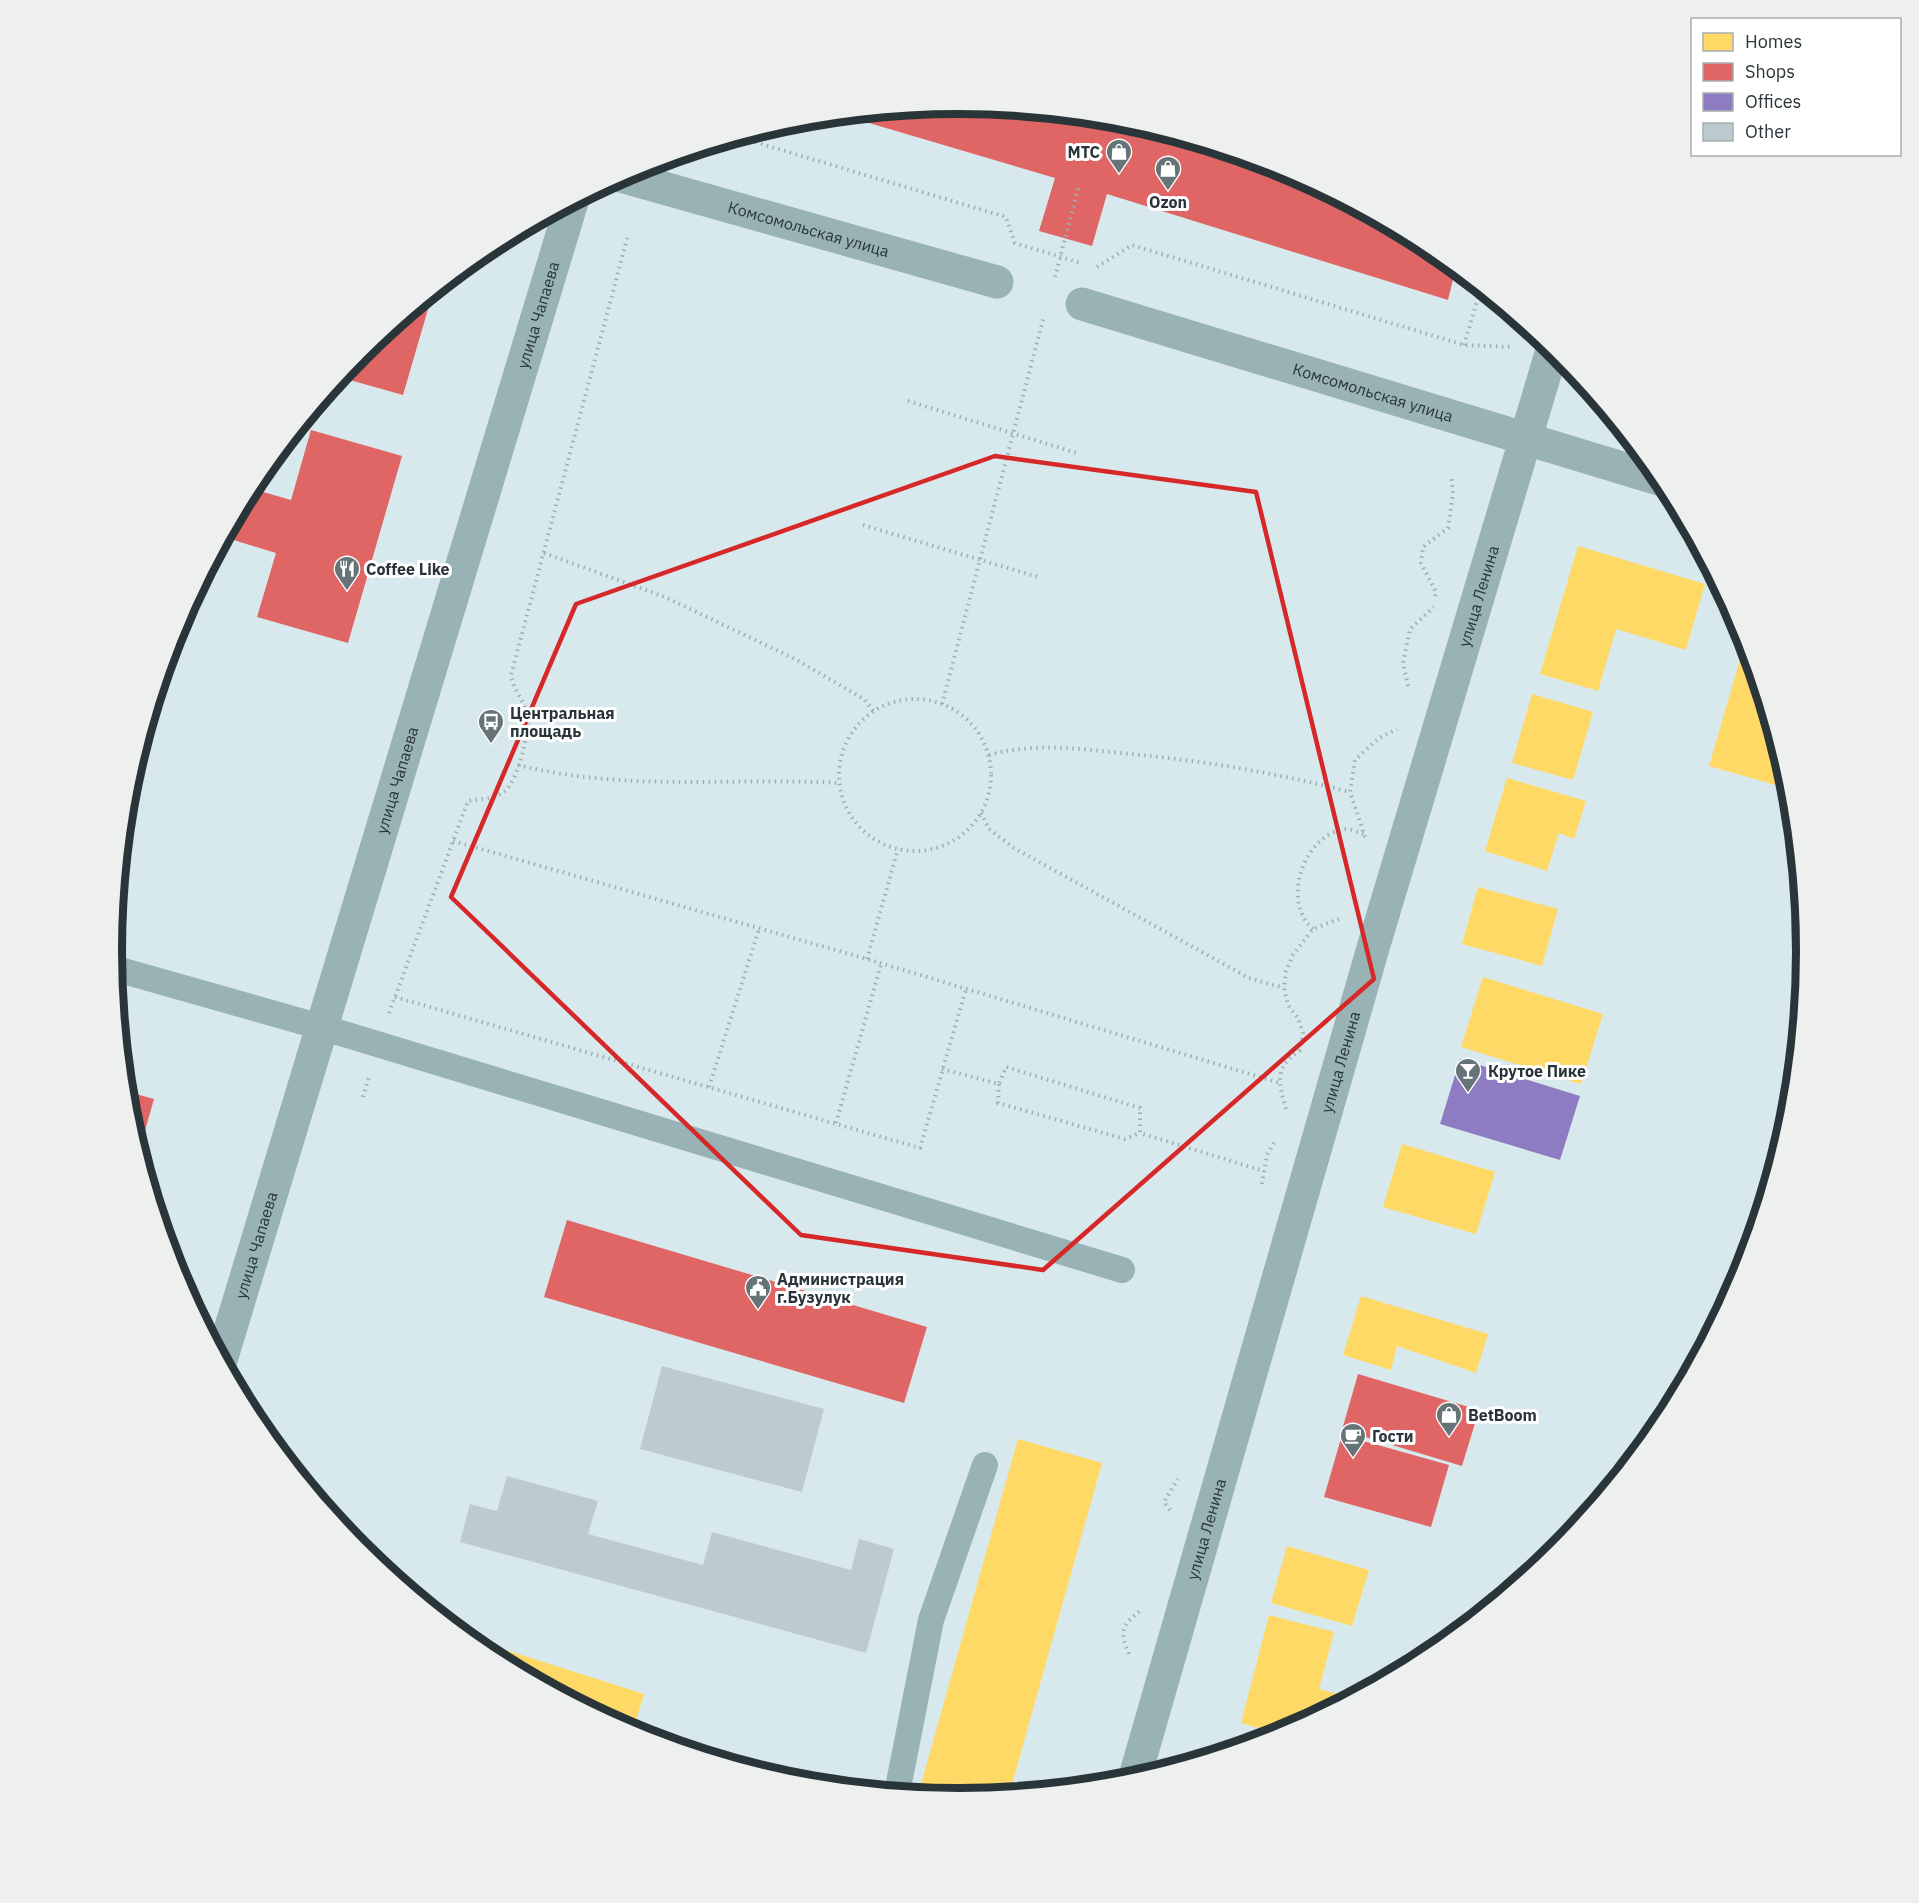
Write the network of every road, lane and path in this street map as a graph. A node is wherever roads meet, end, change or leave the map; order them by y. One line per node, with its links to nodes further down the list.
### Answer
1 (751, 141): 6 (path)
2 (635, 180): 7 (street, Комсомольская улица)
3 (1079, 185): 6 (path)
4 (569, 211): 42 (street, улица Чапаева)
5 (628, 235): 20 (path)
6 (1060, 257): 9 (path); 11 (path)
7 (997, 282)
8 (1479, 295): 11 (path)
9 (1050, 296): 10 (path); 15 (path)
10 (1082, 304): 16 (street, Комсомольская улица)
11 (1464, 345): 12 (path)
12 (1514, 347)
13 (1550, 357): 16 (street, улица Ленина)
14 (908, 401): 15 (path)
15 (1013, 434): 17 (path); 21 (path)
16 (1526, 438): 18 (street, Комсомольская улица); 55 (street, улица Ленина)
17 (1080, 454)
18 (1649, 476)
19 (863, 525): 21 (path)
20 (543, 553): 24 (path); 26 (path)
21 (980, 560): 22 (path); 23 (path)
22 (1038, 577)
23 (942, 704): 24 (path); 25 (path)
24 (873, 711): 27 (path)
25 (989, 755): 28 (path); 29 (path)
26 (518, 765): 27 (path); 31 (path)
27 (839, 783): 32 (path)
28 (1350, 792)
29 (981, 813): 32 (path); 38 (path)
30 (1364, 834): 34 (path)
31 (453, 841): 33 (path); 40 (path)
32 (898, 849): 35 (path)
33 (759, 929): 35 (path); 47 (path)
34 (1313, 929)
35 (867, 959): 36 (path)
36 (881, 964): 39 (path); 49 (path)
37 (123, 971): 42 (lane)
38 (1284, 988)
39 (966, 989): 43 (path); 45 (path)
40 (395, 997): 41 (path); 47 (path)
41 (387, 1017)
42 (321, 1027): 52 (lane); 53 (street, улица Чапаева)
43 (942, 1069): 46 (path); 49 (path)
44 (370, 1074): 48 (path)
45 (1280, 1083)
46 (999, 1084): 50 (path); 50 (path)
47 (709, 1087): 49 (path)
48 (363, 1096)
49 (836, 1124)
50 (1140, 1133): 51 (path)
51 (1264, 1171)
52 (1122, 1269)
53 (224, 1351)
54 (986, 1465): 56 (lane)
55 (1137, 1770)
56 (898, 1786)

